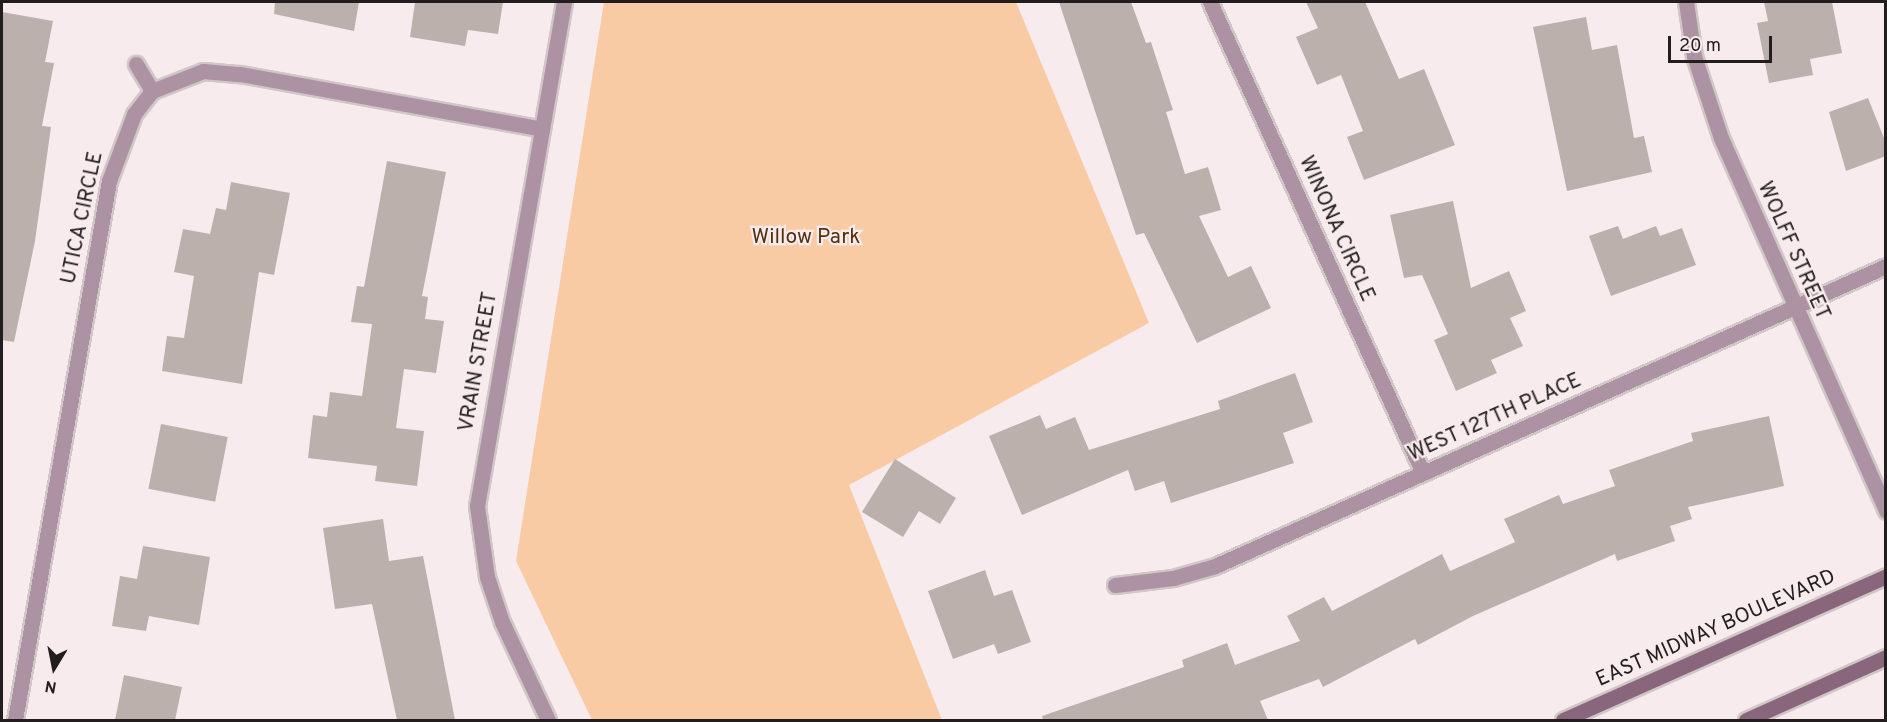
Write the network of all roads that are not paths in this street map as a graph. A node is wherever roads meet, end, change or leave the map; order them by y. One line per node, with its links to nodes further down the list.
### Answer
1 (564, 2): 6 (street, VRAIN STREET)
2 (1210, 2): 9 (street, WINONA CIRCLE)
3 (1686, 2): 8 (street, WOLFF STREET)
4 (136, 64): 5 (street)
5 (152, 91): 6 (street); 14 (street, UTICA CIRCLE)
6 (542, 129): 15 (street, VRAIN STREET)
7 (1886, 266): 8 (street, WEST 127TH PLACE)
8 (1794, 306): 9 (street, WEST 127TH PLACE); 10 (street, WOLFF STREET)
9 (1423, 473): 12 (street, WEST 127TH PLACE)
10 (1886, 511)
11 (1886, 576): 16 (main road, EAST MIDWAY BOULEVARD)
12 (1115, 585)
13 (1886, 657): 17 (main road)
14 (15, 720)
15 (548, 720)
16 (1563, 720)
17 (1746, 720)

